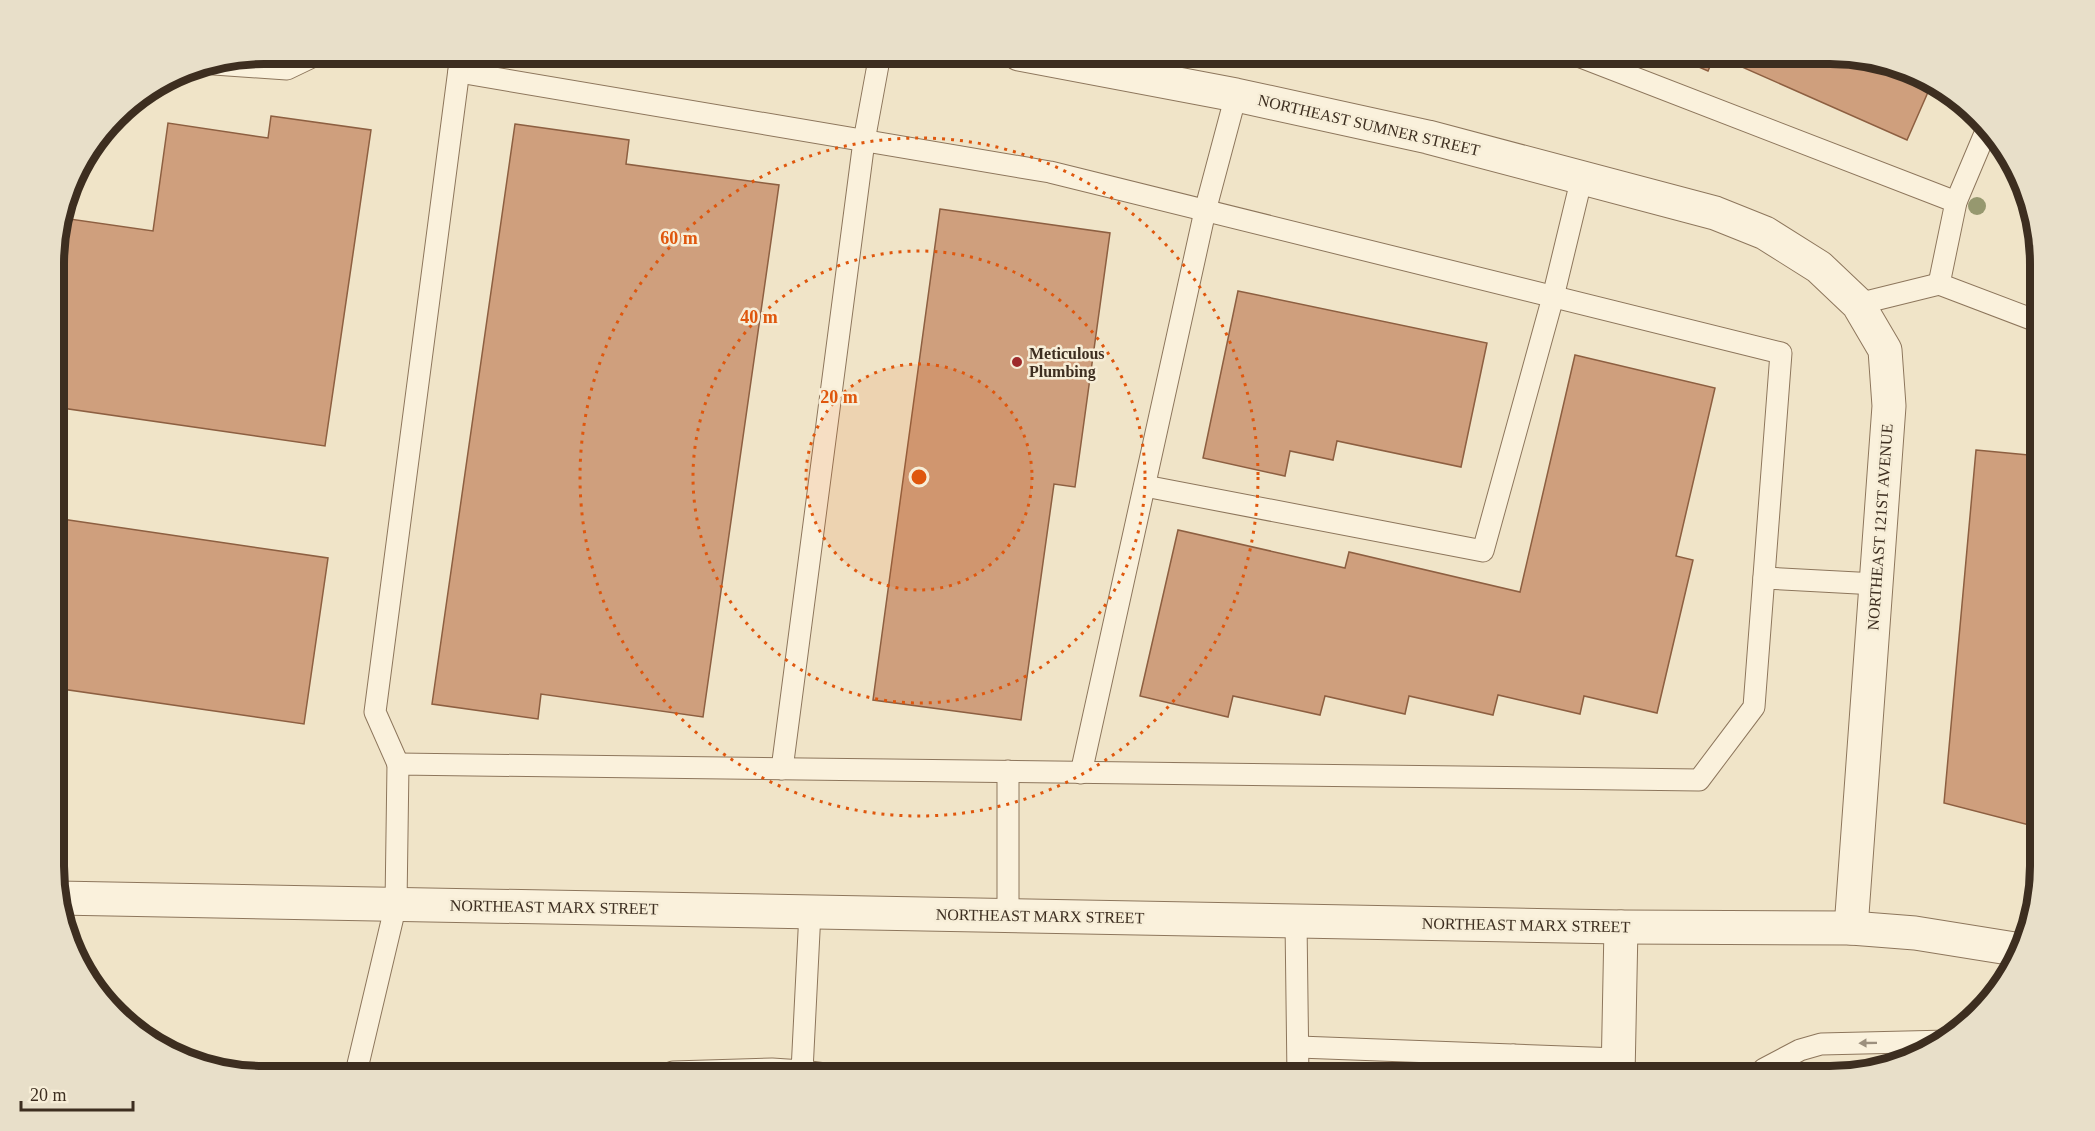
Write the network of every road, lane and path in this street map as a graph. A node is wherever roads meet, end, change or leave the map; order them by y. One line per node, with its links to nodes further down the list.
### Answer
1 (1122, 64): 8 (street, NORTHEAST SUMNER STREET)
2 (1599, 64): 12 (lane)
3 (295, 65): 7 (lane)
4 (460, 65): 22 (lane)
5 (470, 65): 10 (lane)
6 (878, 65): 10 (lane)
7 (243, 66)
8 (1236, 95): 11 (street, NORTHEAST SUMNER STREET); 13 (lane)
9 (1984, 137): 12 (lane)
10 (864, 141): 13 (lane); 23 (lane)
11 (1582, 177): 14 (street, NORTHEAST SUMNER STREET); 16 (lane)
12 (1956, 202): 15 (lane)
13 (1206, 211): 16 (lane); 19 (lane)
14 (1715, 213): 17 (street, NORTHEAST 121ST AVENUE)
15 (1939, 284): 17 (lane); 18 (lane)
16 (1553, 297): 19 (lane); 20 (lane)
17 (1858, 304): 21 (street, NORTHEAST 121ST AVENUE)
18 (2030, 319)
19 (1144, 486): 25 (lane)
20 (1764, 578): 21 (lane); 25 (lane)
21 (1876, 584): 32 (street, NORTHEAST 121ST AVENUE)
22 (398, 764): 23 (lane); 27 (lane)
23 (782, 769): 24 (lane)
24 (1008, 771): 25 (lane); 29 (lane)
25 (1081, 773)
26 (67, 898): 27 (street, NORTHEAST MARX STREET)
27 (396, 904): 28 (street, NORTHEAST MARX STREET); 37 (lane)
28 (810, 912): 29 (street, NORTHEAST MARX STREET); 38 (lane)
29 (1008, 915): 30 (street, NORTHEAST MARX STREET)
30 (1296, 921): 31 (street, NORTHEAST MARX STREET); 35 (lane)
31 (1621, 927): 32 (street, NORTHEAST MARX STREET); 42 (street)
32 (1851, 928): 33 (street, NORTHEAST MARX STREET)
33 (2013, 949)
34 (1927, 1042): 43 (lane, one-way to 43)
35 (1299, 1047): 36 (lane); 39 (lane)
36 (1513, 1055): 40 (lane); 41 (lane)
37 (358, 1066)
38 (802, 1066)
39 (1298, 1066)
40 (1512, 1066)
41 (1602, 1066)
42 (1618, 1066)
43 (1770, 1066)

